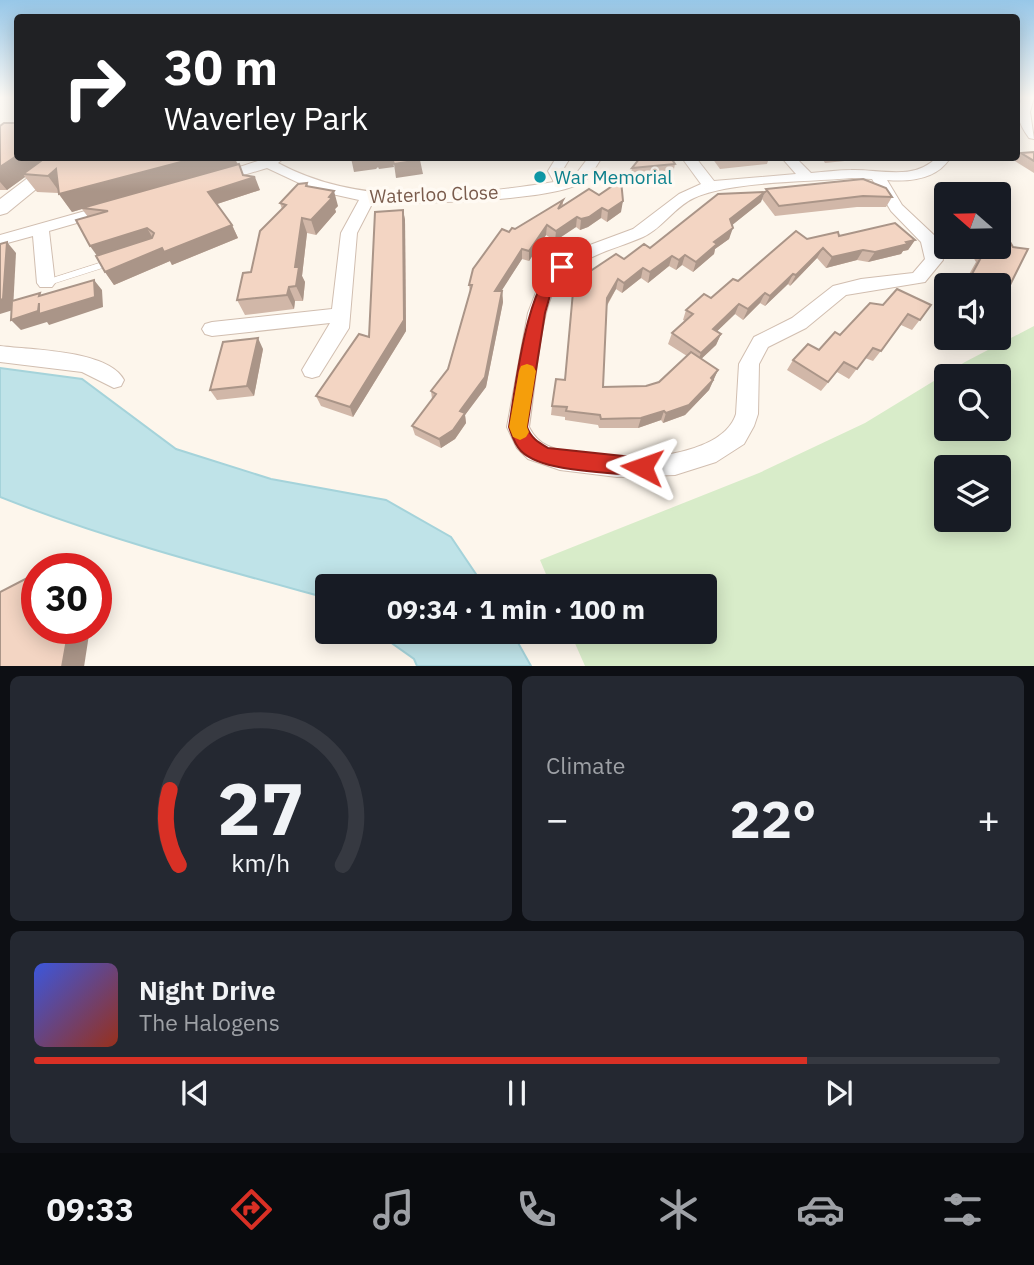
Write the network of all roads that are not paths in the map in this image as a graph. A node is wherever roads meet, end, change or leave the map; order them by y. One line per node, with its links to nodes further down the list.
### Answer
1 (61, 161): 16 (street)
2 (270, 161): 11 (street)
3 (274, 161): 14 (street, Waterloo Close)
4 (561, 161): 12 (street)
5 (593, 161): 12 (street)
6 (691, 161): 13 (street)
7 (792, 161): 10 (street)
8 (940, 161): 9 (street)
9 (877, 176): 10 (street); 13 (street)
10 (808, 178): 13 (street)
11 (195, 185)
12 (563, 186): 14 (street, Waterloo Close)
13 (710, 186)
14 (369, 197): 21 (street)
15 (120, 206): 17 (street)
16 (0, 209)
17 (41, 229): 18 (street); 20 (street)
18 (0, 240)
19 (119, 259): 20 (lane)
20 (46, 283)
21 (342, 315): 22 (street); 24 (street)
22 (212, 328)
23 (0, 354): 25 (street)
24 (312, 370)
25 (114, 380)

